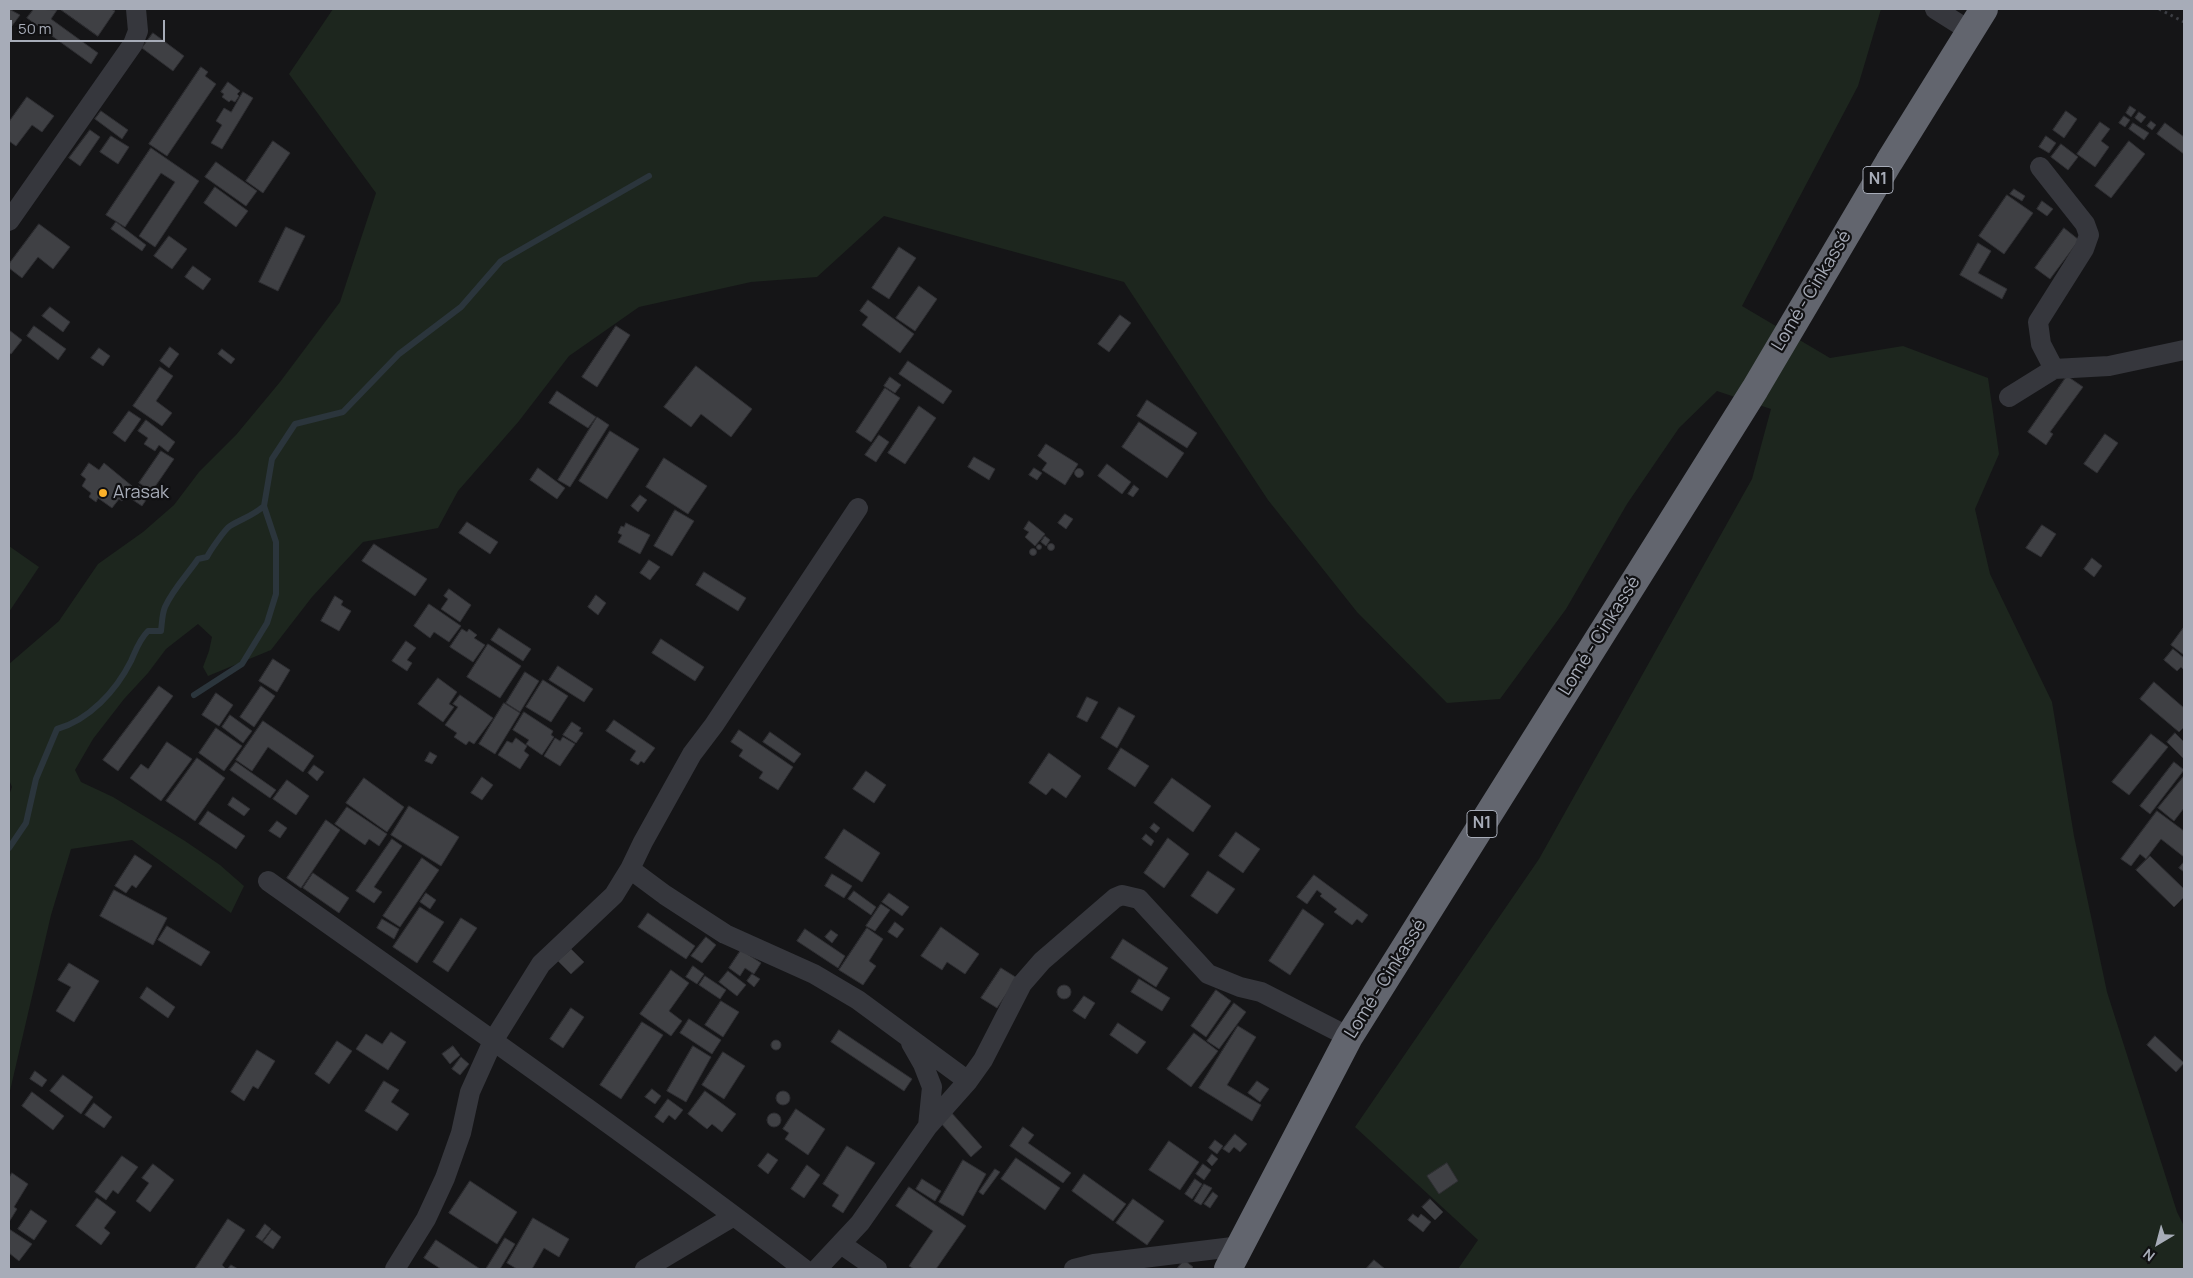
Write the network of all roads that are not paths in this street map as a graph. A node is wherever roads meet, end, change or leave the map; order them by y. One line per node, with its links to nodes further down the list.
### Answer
1 (136, 9): 5 (street)
2 (1935, 9): 3 (street)
3 (1977, 20): 13 (highway, Lomé - Cinkassé / N1)
4 (2040, 167): 7 (street)
5 (9, 221)
6 (2184, 350): 7 (street)
7 (2054, 369): 8 (street)
8 (2009, 397)
9 (858, 508): 10 (street)
10 (630, 869): 12 (street); 14 (street)
11 (268, 881): 14 (street)
12 (906, 1034): 15 (street); 16 (street)
13 (1349, 1037): 15 (street); 19 (highway, Lomé - Cinkassé / N1)
14 (492, 1041): 17 (street); 20 (street)
15 (968, 1081): 16 (street)
16 (928, 1126): 18 (street)
17 (734, 1216): 21 (street); 22 (street)
18 (841, 1244): 23 (street); 24 (street)
19 (1235, 1258): 25 (street)
20 (395, 1269)
21 (646, 1269)
22 (804, 1269)
23 (817, 1269)
24 (876, 1269)
25 (1074, 1269)

